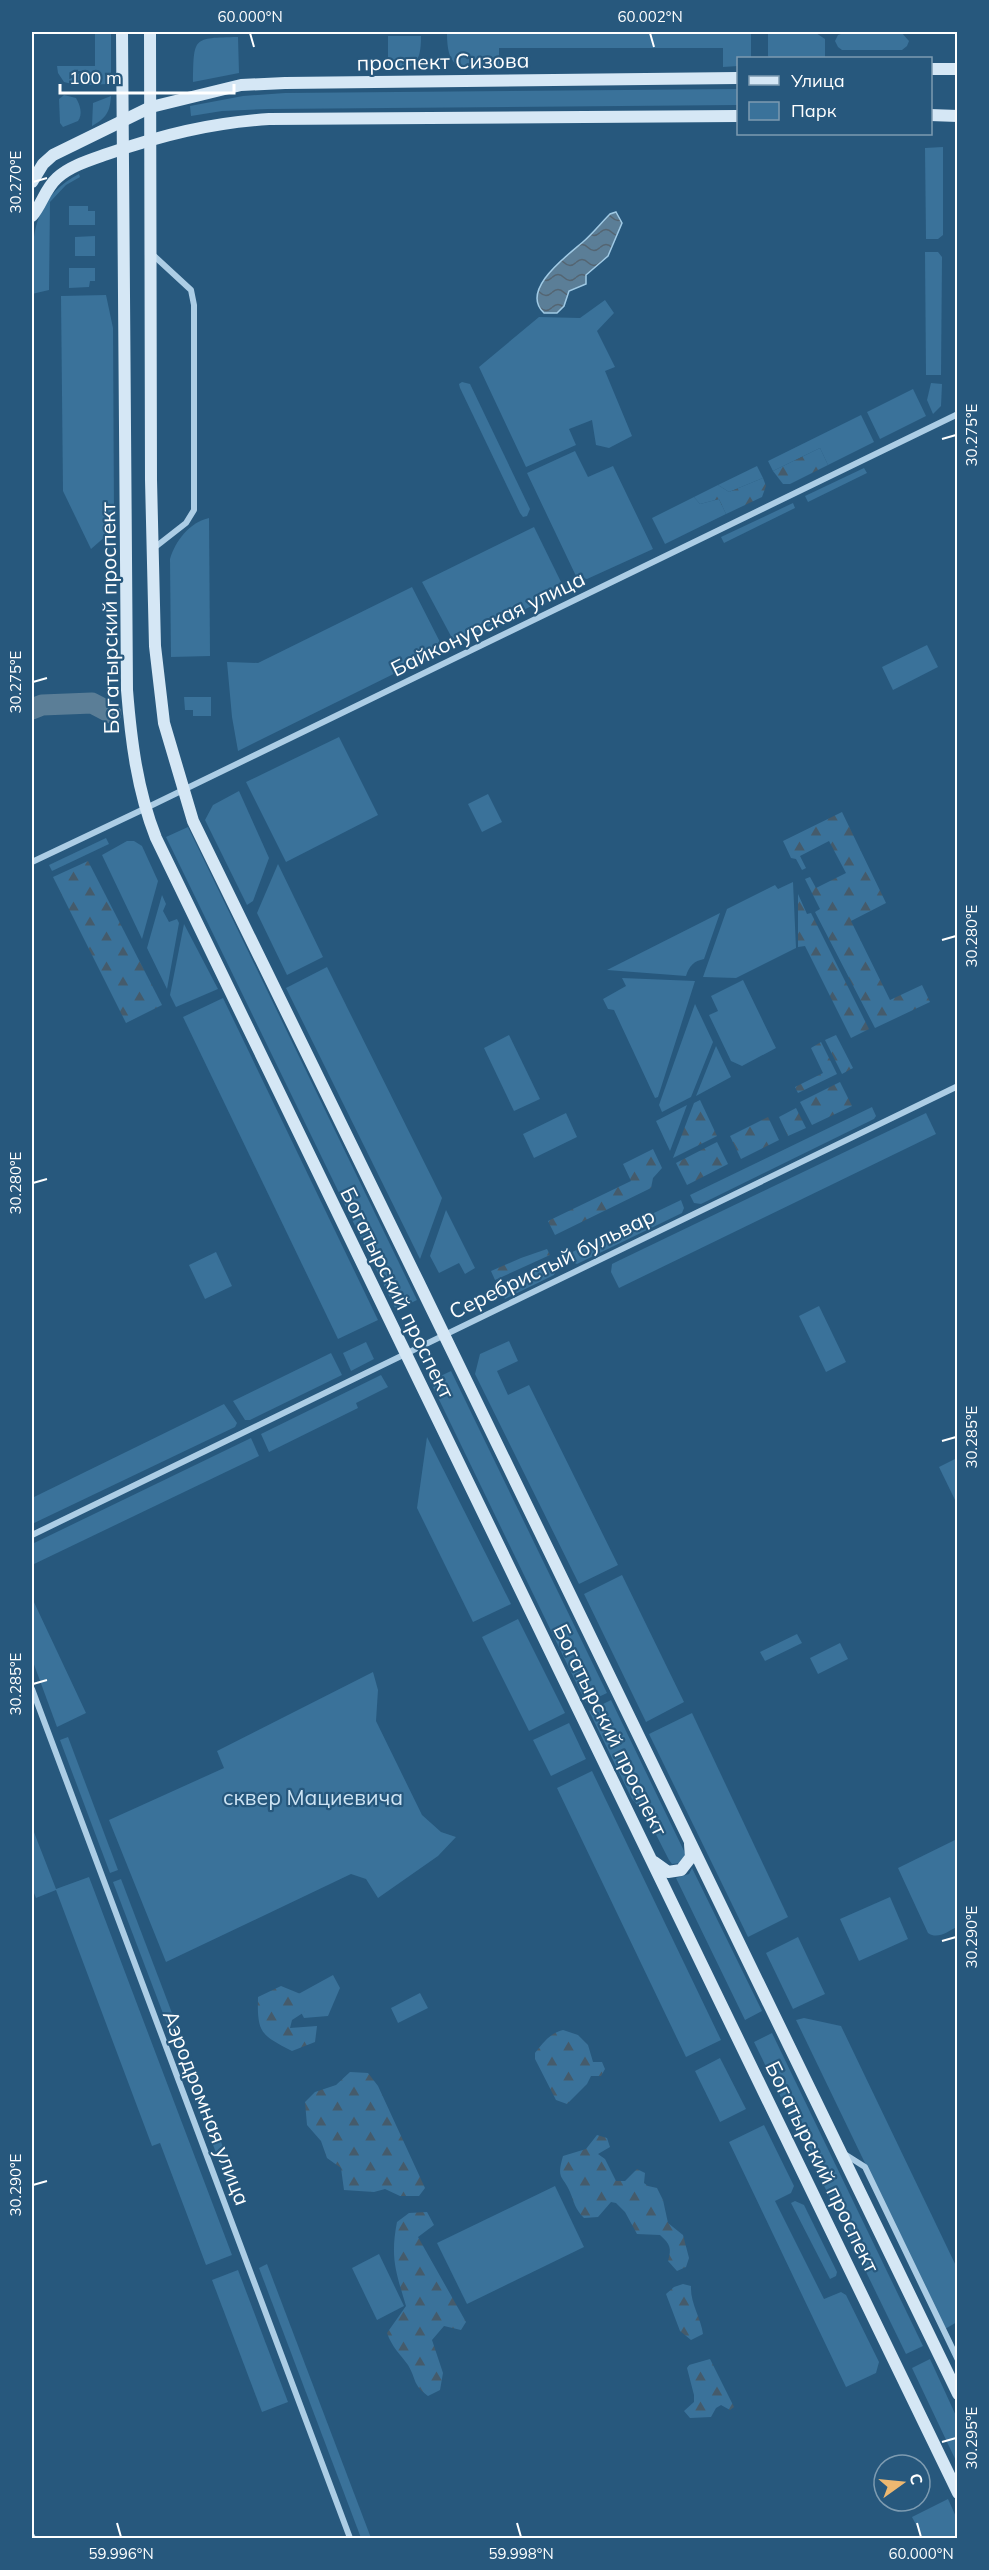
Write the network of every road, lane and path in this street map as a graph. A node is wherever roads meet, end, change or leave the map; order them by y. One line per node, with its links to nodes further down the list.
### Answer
1 (122, 32): 10 (main road, Богатырский проспект)
2 (150, 32): 6 (main road, Богатырский проспект)
3 (932, 69): 4 (main road)
4 (957, 69)
5 (737, 78): 6 (main road, проспект Сизова)
6 (151, 107): 10 (main road, проспект Сизова); 11 (main road, Богатырский проспект)
7 (932, 115): 9 (main road)
8 (737, 116): 11 (main road)
9 (957, 116)
10 (122, 122): 12 (main road, Богатырский проспект); 13 (main road, проспект Сизова)
11 (151, 139): 12 (main road); 16 (main road, Богатырский проспект)
12 (123, 149): 15 (main road); 21 (main road, Богатырский проспект)
13 (32, 182)
14 (957, 207): 17 (street)
15 (32, 216)
16 (150, 253): 19 (main road, Богатырский проспект); 19 (street)
17 (957, 384)
18 (957, 414): 20 (street, Байконурская улица)
19 (151, 550): 20 (main road, Богатырский проспект)
20 (182, 790): 21 (street, Байконурская улица); 24 (main road, Богатырский проспект)
21 (144, 809): 22 (street, Байконурская улица); 25 (main road, Богатырский проспект)
22 (32, 862)
23 (957, 1086): 24 (street, Серебристый бульвар)
24 (444, 1334): 25 (street, Серебристый бульвар); 28 (main road, Богатырский проспект)
25 (405, 1353): 26 (street, Серебристый бульвар); 29 (main road, Богатырский проспект)
26 (32, 1534)
27 (32, 1689): 34 (street, Аэродромная улица)
28 (688, 1837): 29 (main road); 30 (main road, Богатырский проспект)
29 (650, 1856): 33 (main road, Богатырский проспект)
30 (840, 2152): 31 (street); 32 (main road, Богатырский проспект)
31 (957, 2360)
32 (957, 2394)
33 (957, 2493)
34 (350, 2538)

